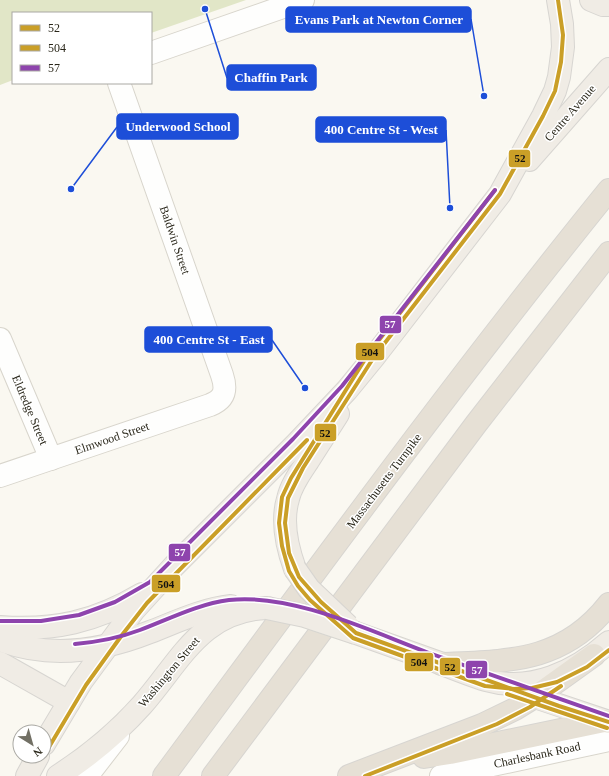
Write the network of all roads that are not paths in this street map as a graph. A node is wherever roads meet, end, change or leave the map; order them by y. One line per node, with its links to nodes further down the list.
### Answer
1 (302, 0): 5 (street)
2 (558, 0): 9 (main road)
3 (592, 0): 4 (main road)
4 (609, 5)
5 (152, 54)
6 (609, 69): 9 (main road, Centre Avenue)
7 (119, 84): 13 (street, Baldwin Street)
8 (609, 190): 37 (highway, Massachusetts Turnpike)
9 (500, 194): 12 (main road)
10 (609, 253): 38 (highway)
11 (0, 339): 14 (street, Eldredge Street)
12 (374, 358): 16 (main road); 20 (main road, bridge)
13 (223, 391): 14 (street, Elmwood Street)
14 (51, 459): 15 (street, Elmwood Street)
15 (0, 476)
16 (154, 587): 19 (main road); 22 (main road)
17 (609, 604): 25 (highway)
18 (266, 608): 20 (main road, Washington Street, bridge); 22 (main road); 29 (main road, Washington Street)
19 (0, 627)
20 (356, 633): 25 (main road, Washington Street)
21 (0, 640): 22 (main road)
22 (107, 646): 28 (main road)
23 (601, 648): 26 (main road, Washington Street); 27 (highway)
24 (0, 663): 28 (main road)
25 (441, 664): 26 (main road, Washington Street)
26 (487, 680): 27 (main road)
27 (534, 697): 30 (main road); 32 (highway)
28 (69, 702): 31 (main road)
29 (142, 705): 35 (main road, Washington Street); 36 (street)
30 (607, 728): 32 (highway); 40 (street, Charlesbank Road)
31 (52, 731)
32 (383, 763): 39 (highway)
33 (34, 764): 34 (main road)
34 (27, 776)
35 (58, 776)
36 (87, 776)
37 (164, 776)
38 (213, 776)
39 (349, 776)
40 (441, 776)

